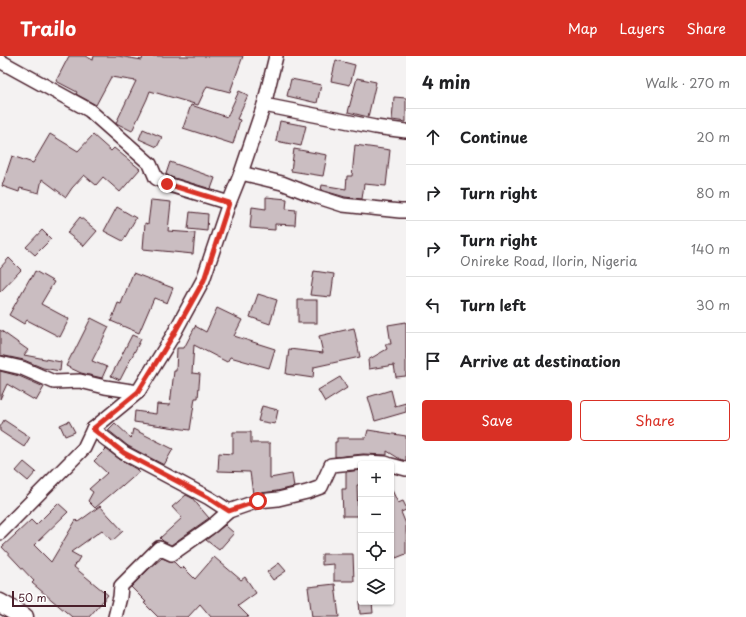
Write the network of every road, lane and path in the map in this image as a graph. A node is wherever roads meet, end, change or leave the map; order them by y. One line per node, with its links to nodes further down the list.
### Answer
1 (276, 56): 3 (street)
2 (0, 61): 6 (street)
3 (264, 105): 4 (street); 5 (street)
4 (406, 131)
5 (241, 172): 6 (street); 7 (street)
6 (229, 203): 9 (street)
7 (406, 211)
8 (0, 363): 9 (street)
9 (138, 392): 10 (street)
10 (93, 429): 14 (street); 15 (street)
11 (358, 463): 14 (street)
12 (394, 466): 13 (street)
13 (406, 470)
14 (229, 511): 18 (street)
15 (0, 533)
16 (0, 603): 17 (highway)
17 (24, 617)
18 (115, 617)

